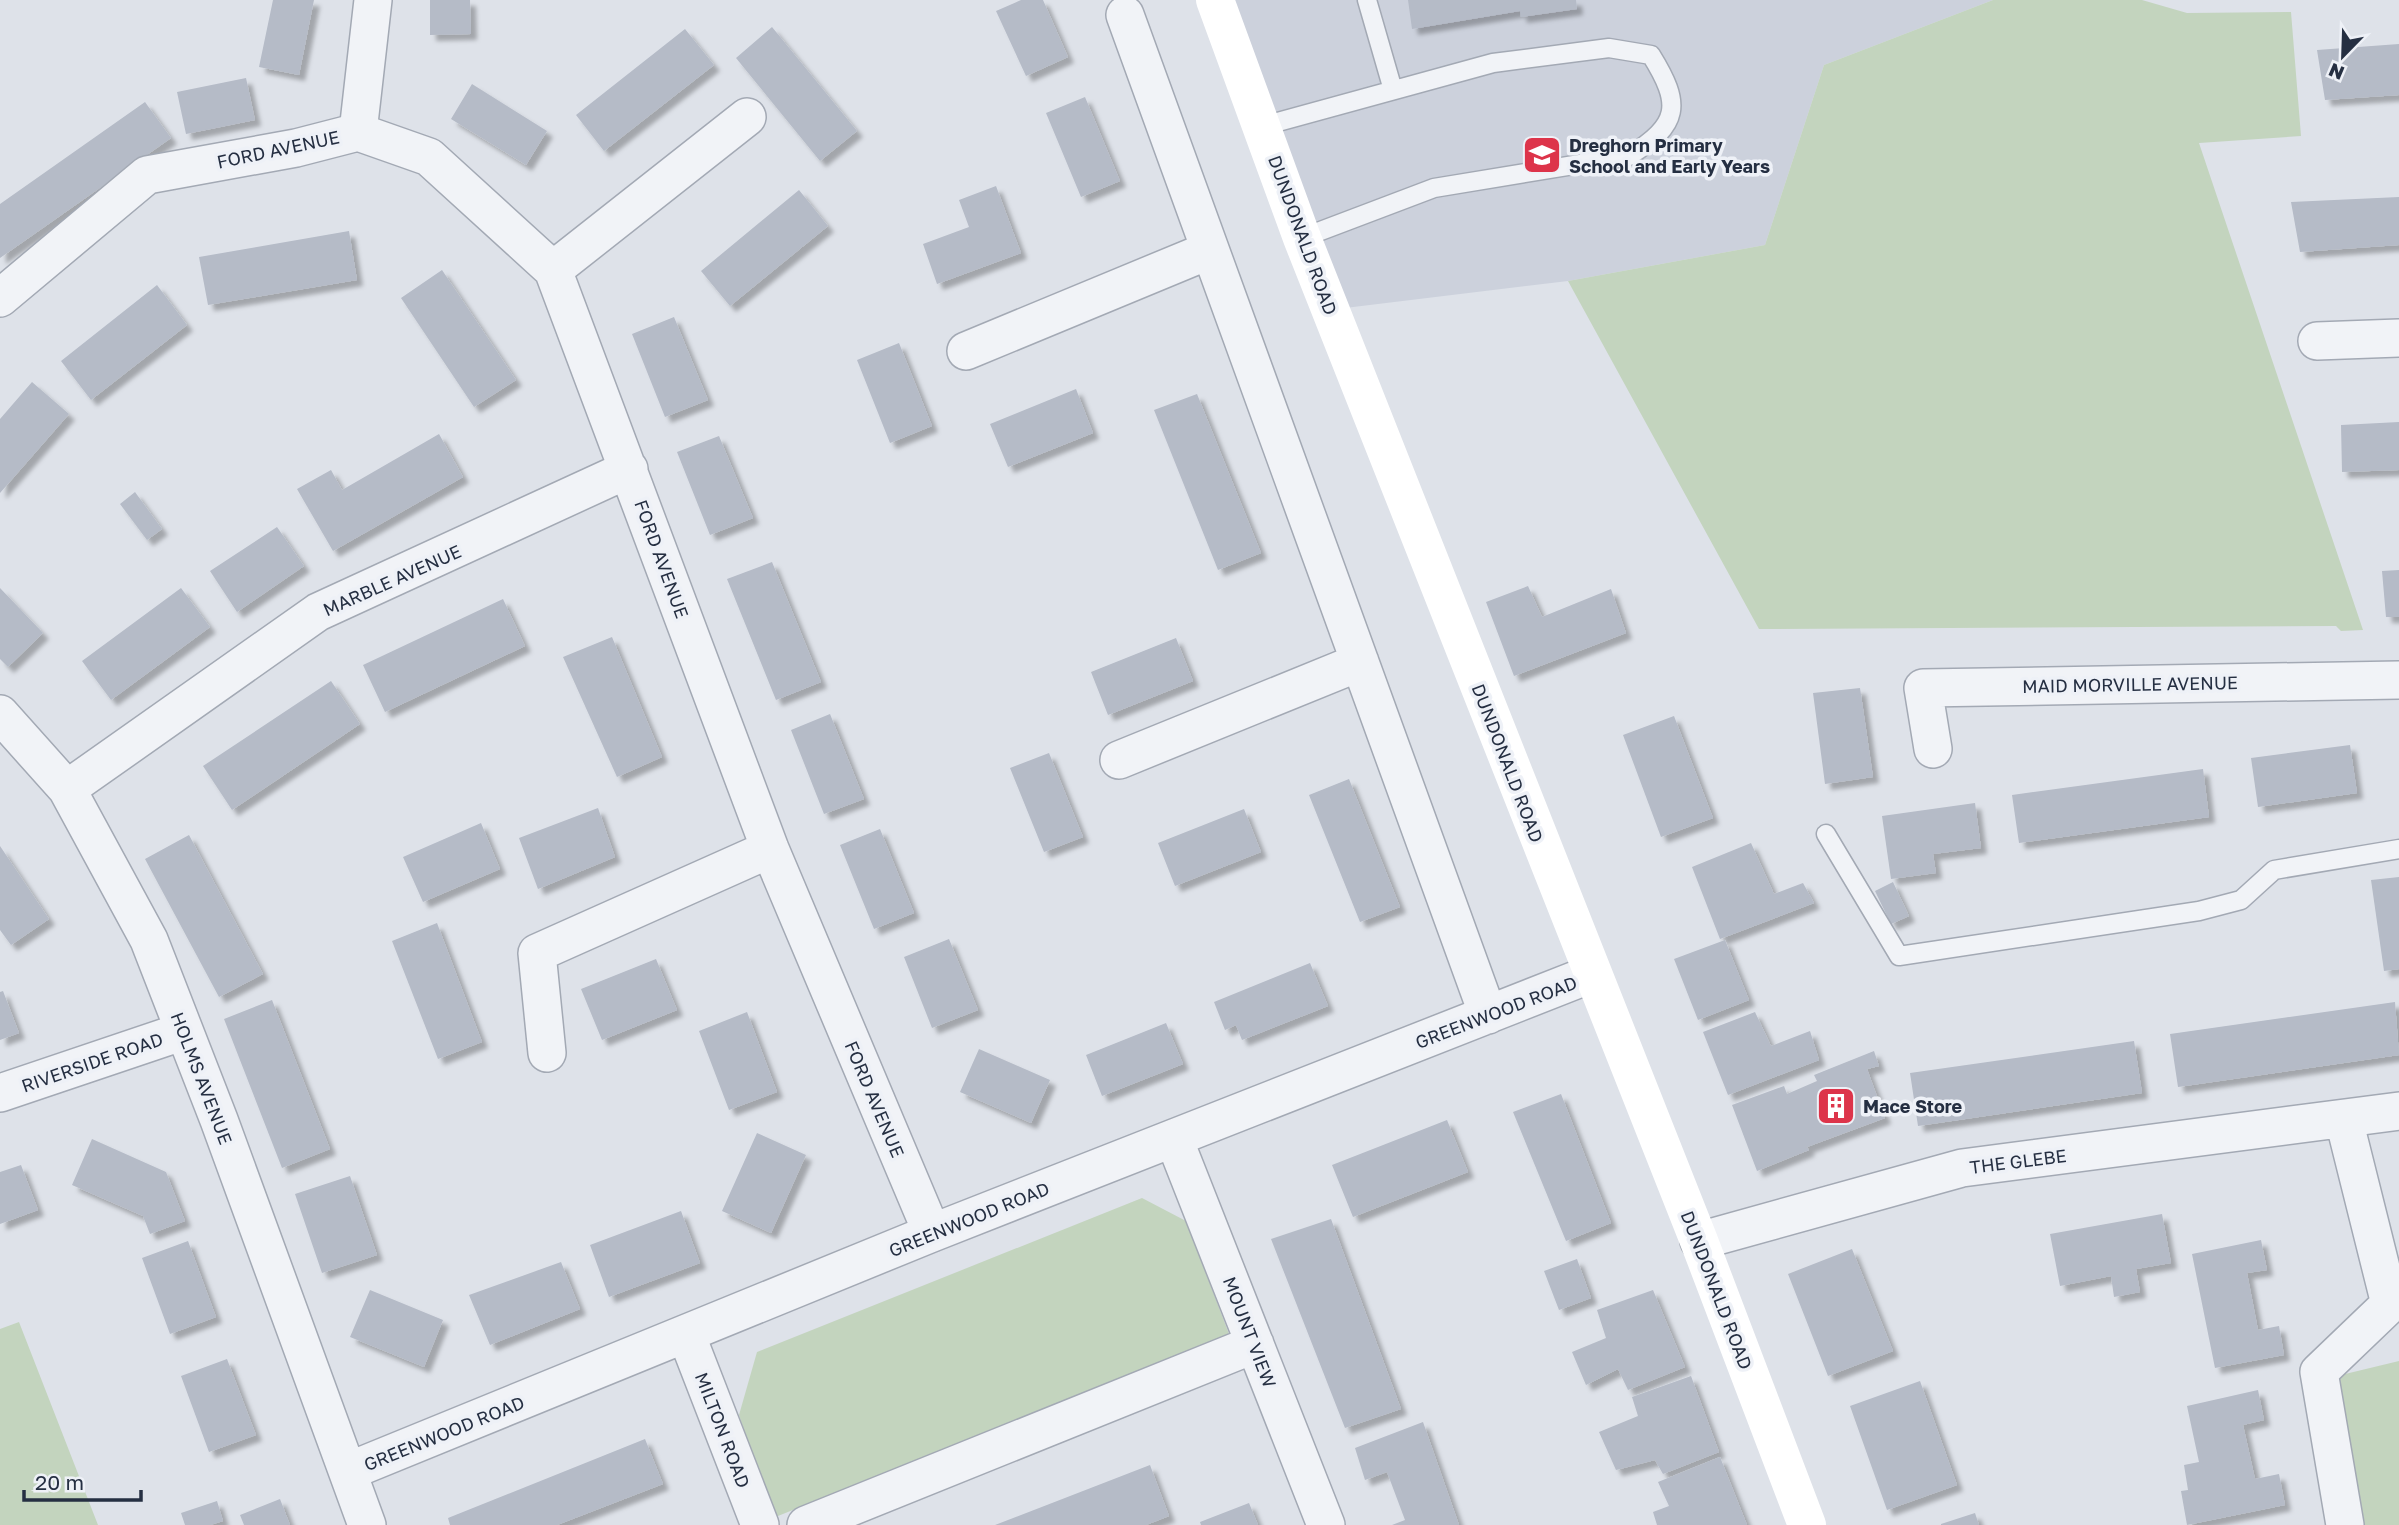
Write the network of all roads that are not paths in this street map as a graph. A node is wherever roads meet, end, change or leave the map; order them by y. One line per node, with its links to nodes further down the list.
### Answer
1 (373, 0): 8 (street)
2 (1215, 0): 7 (main road, DUNDONALD ROAD)
3 (1367, 0): 5 (lane)
4 (1125, 15): 10 (street)
5 (1393, 90): 7 (lane); 9 (lane)
6 (747, 117): 11 (street)
7 (1263, 126): 9 (main road, DUNDONALD ROAD)
8 (358, 132): 11 (street, FORD AVENUE); 12 (street, FORD AVENUE)
9 (1302, 238): 26 (main road, DUNDONALD ROAD)
10 (1210, 250): 15 (street); 17 (street)
11 (553, 270): 16 (street, FORD AVENUE)
12 (0, 298)
13 (2399, 338): 14 (street)
14 (2317, 341)
15 (965, 351)
16 (629, 470): 22 (street, MARBLE AVENUE); 24 (street, FORD AVENUE)
17 (1360, 662): 21 (street); 27 (street)
18 (2399, 680): 20 (street, MAID MORVILLE AVENUE)
19 (0, 714): 22 (street, HOLMS AVENUE)
20 (1933, 749)
21 (1119, 760)
22 (67, 789): 28 (street, HOLMS AVENUE)
23 (1826, 834): 25 (lane)
24 (769, 849): 29 (street); 34 (street, FORD AVENUE)
25 (2399, 849)
26 (1591, 974): 27 (street, GREENWOOD ROAD); 35 (main road, DUNDONALD ROAD)
27 (1488, 1015): 33 (street, GREENWOOD ROAD)
28 (184, 1031): 30 (street, RIVERSIDE ROAD); 39 (street, HOLMS AVENUE)
29 (547, 1053)
30 (0, 1093)
31 (2399, 1111): 32 (street, THE GLEBE)
32 (2344, 1120): 35 (street, THE GLEBE); 36 (street)
33 (1174, 1139): 34 (street, GREENWOOD ROAD); 38 (street, MOUNT VIEW)
34 (932, 1233): 37 (street, GREENWOOD ROAD)
35 (1699, 1241): 44 (main road, DUNDONALD ROAD)
36 (2395, 1305): 45 (street)
37 (686, 1334): 39 (street, GREENWOOD ROAD); 41 (street, MILTON ROAD)
38 (1255, 1344): 42 (street); 43 (street, MOUNT VIEW)
39 (349, 1471): 40 (street, HOLMS AVENUE)
40 (367, 1525)
41 (760, 1525)
42 (806, 1525)
43 (1326, 1525)
44 (1807, 1525)
45 (2345, 1525)

